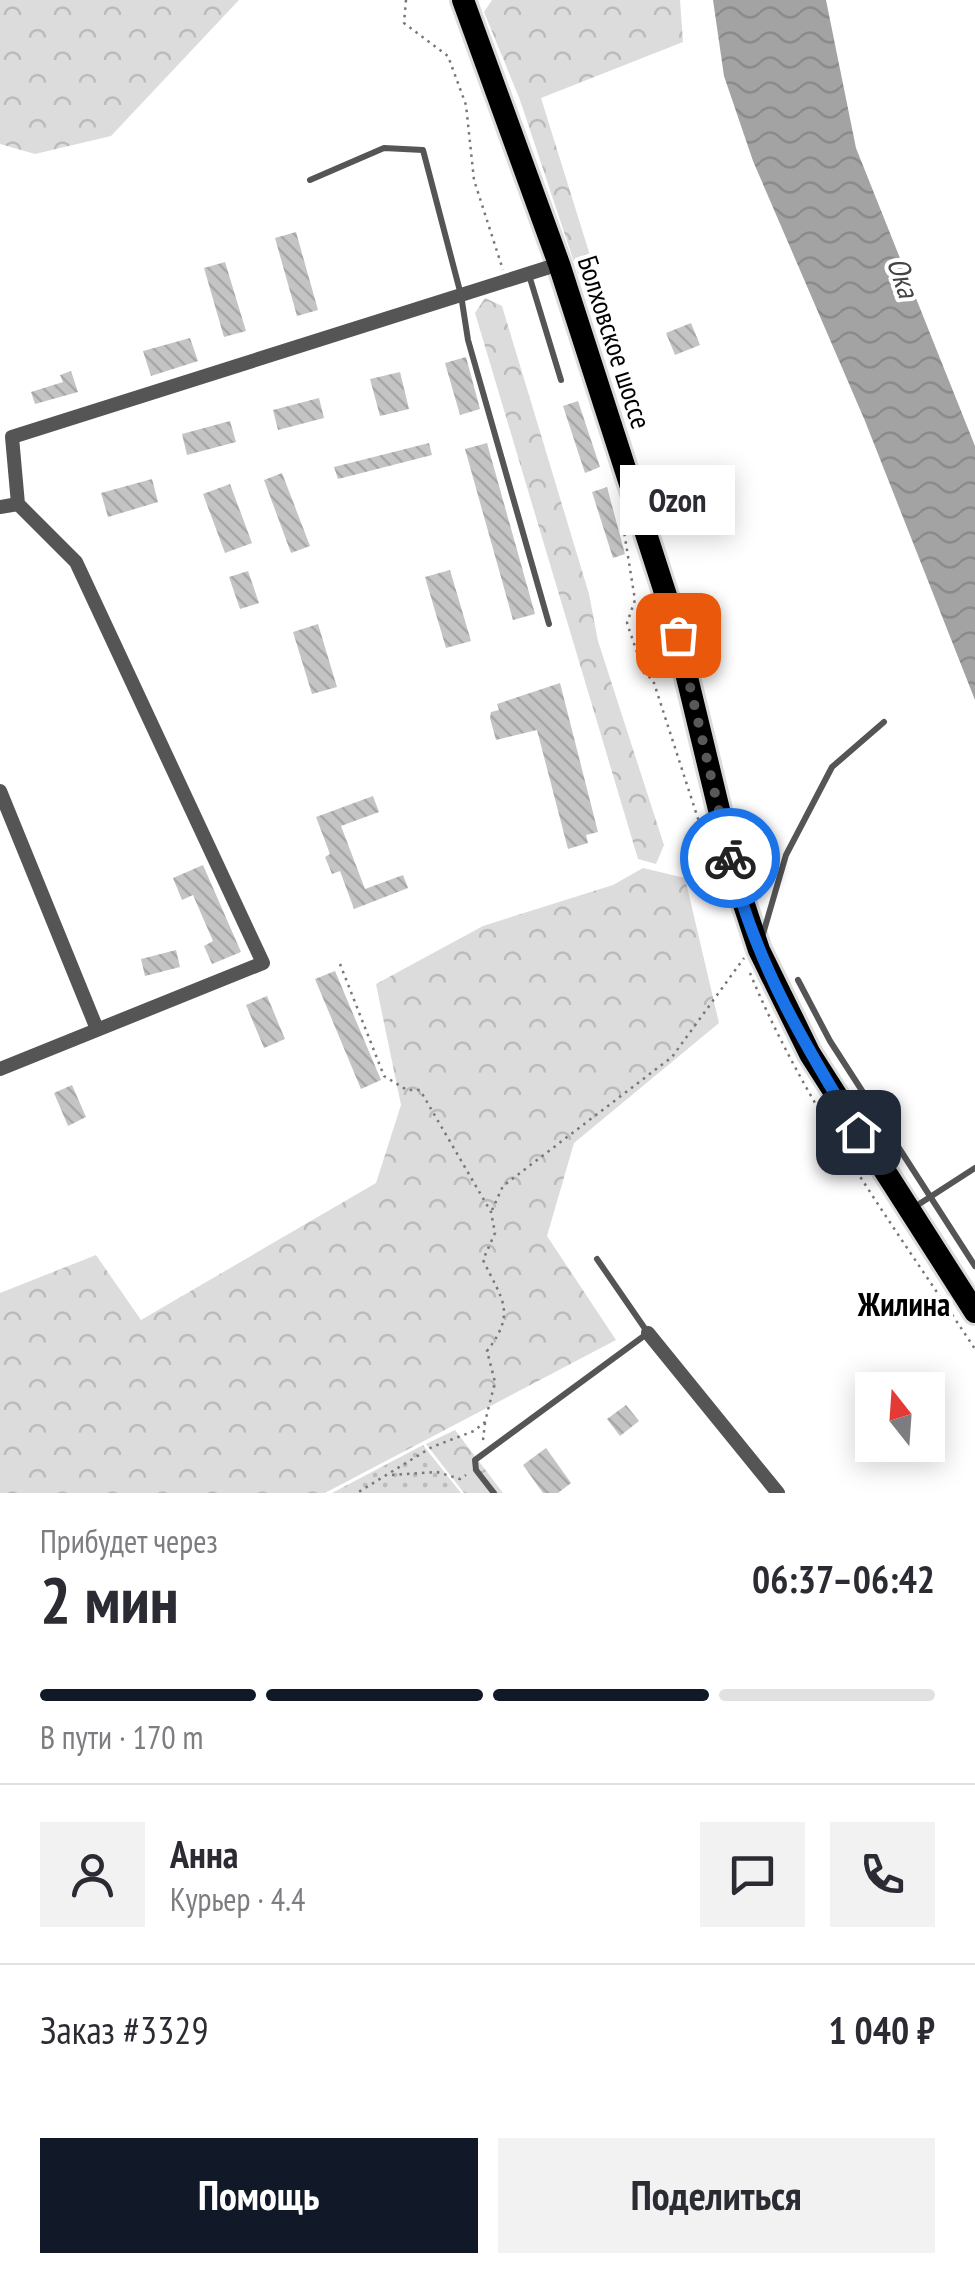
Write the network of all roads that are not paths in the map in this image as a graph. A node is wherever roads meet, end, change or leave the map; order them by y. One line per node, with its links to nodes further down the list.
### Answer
1 (464, 0): 3 (main road, Болховское шоссе)
2 (310, 180): 5 (lane)
3 (559, 264): 4 (street); 12 (main road, Болховское шоссе)
4 (528, 274): 5 (street); 6 (lane)
5 (461, 295): 7 (street); 9 (lane)
6 (561, 380)
7 (18, 504): 8 (street); 14 (street)
8 (0, 506)
9 (549, 624)
10 (884, 722): 12 (lane)
11 (0, 791): 14 (street)
12 (751, 954): 15 (main road, Болховское шоссе)
13 (798, 980): 15 (lane)
14 (98, 1030): 16 (street)
15 (820, 1047): 17 (lane); 18 (main road, Болховское шоссе)
16 (0, 1069)
17 (879, 1118): 18 (lane); 20 (lane)
18 (858, 1132): 21 (main road, Болховское шоссе)
19 (975, 1168): 20 (lane)
20 (931, 1197): 21 (lane); 23 (lane)
21 (908, 1212): 24 (main road, Болховское шоссе)
22 (598, 1258): 26 (lane)
23 (974, 1261): 24 (lane)
24 (948, 1272): 25 (main road, Болховское шоссе)
25 (975, 1312)
26 (648, 1332): 27 (lane); 28 (street)
27 (492, 1490)
28 (778, 1493)

